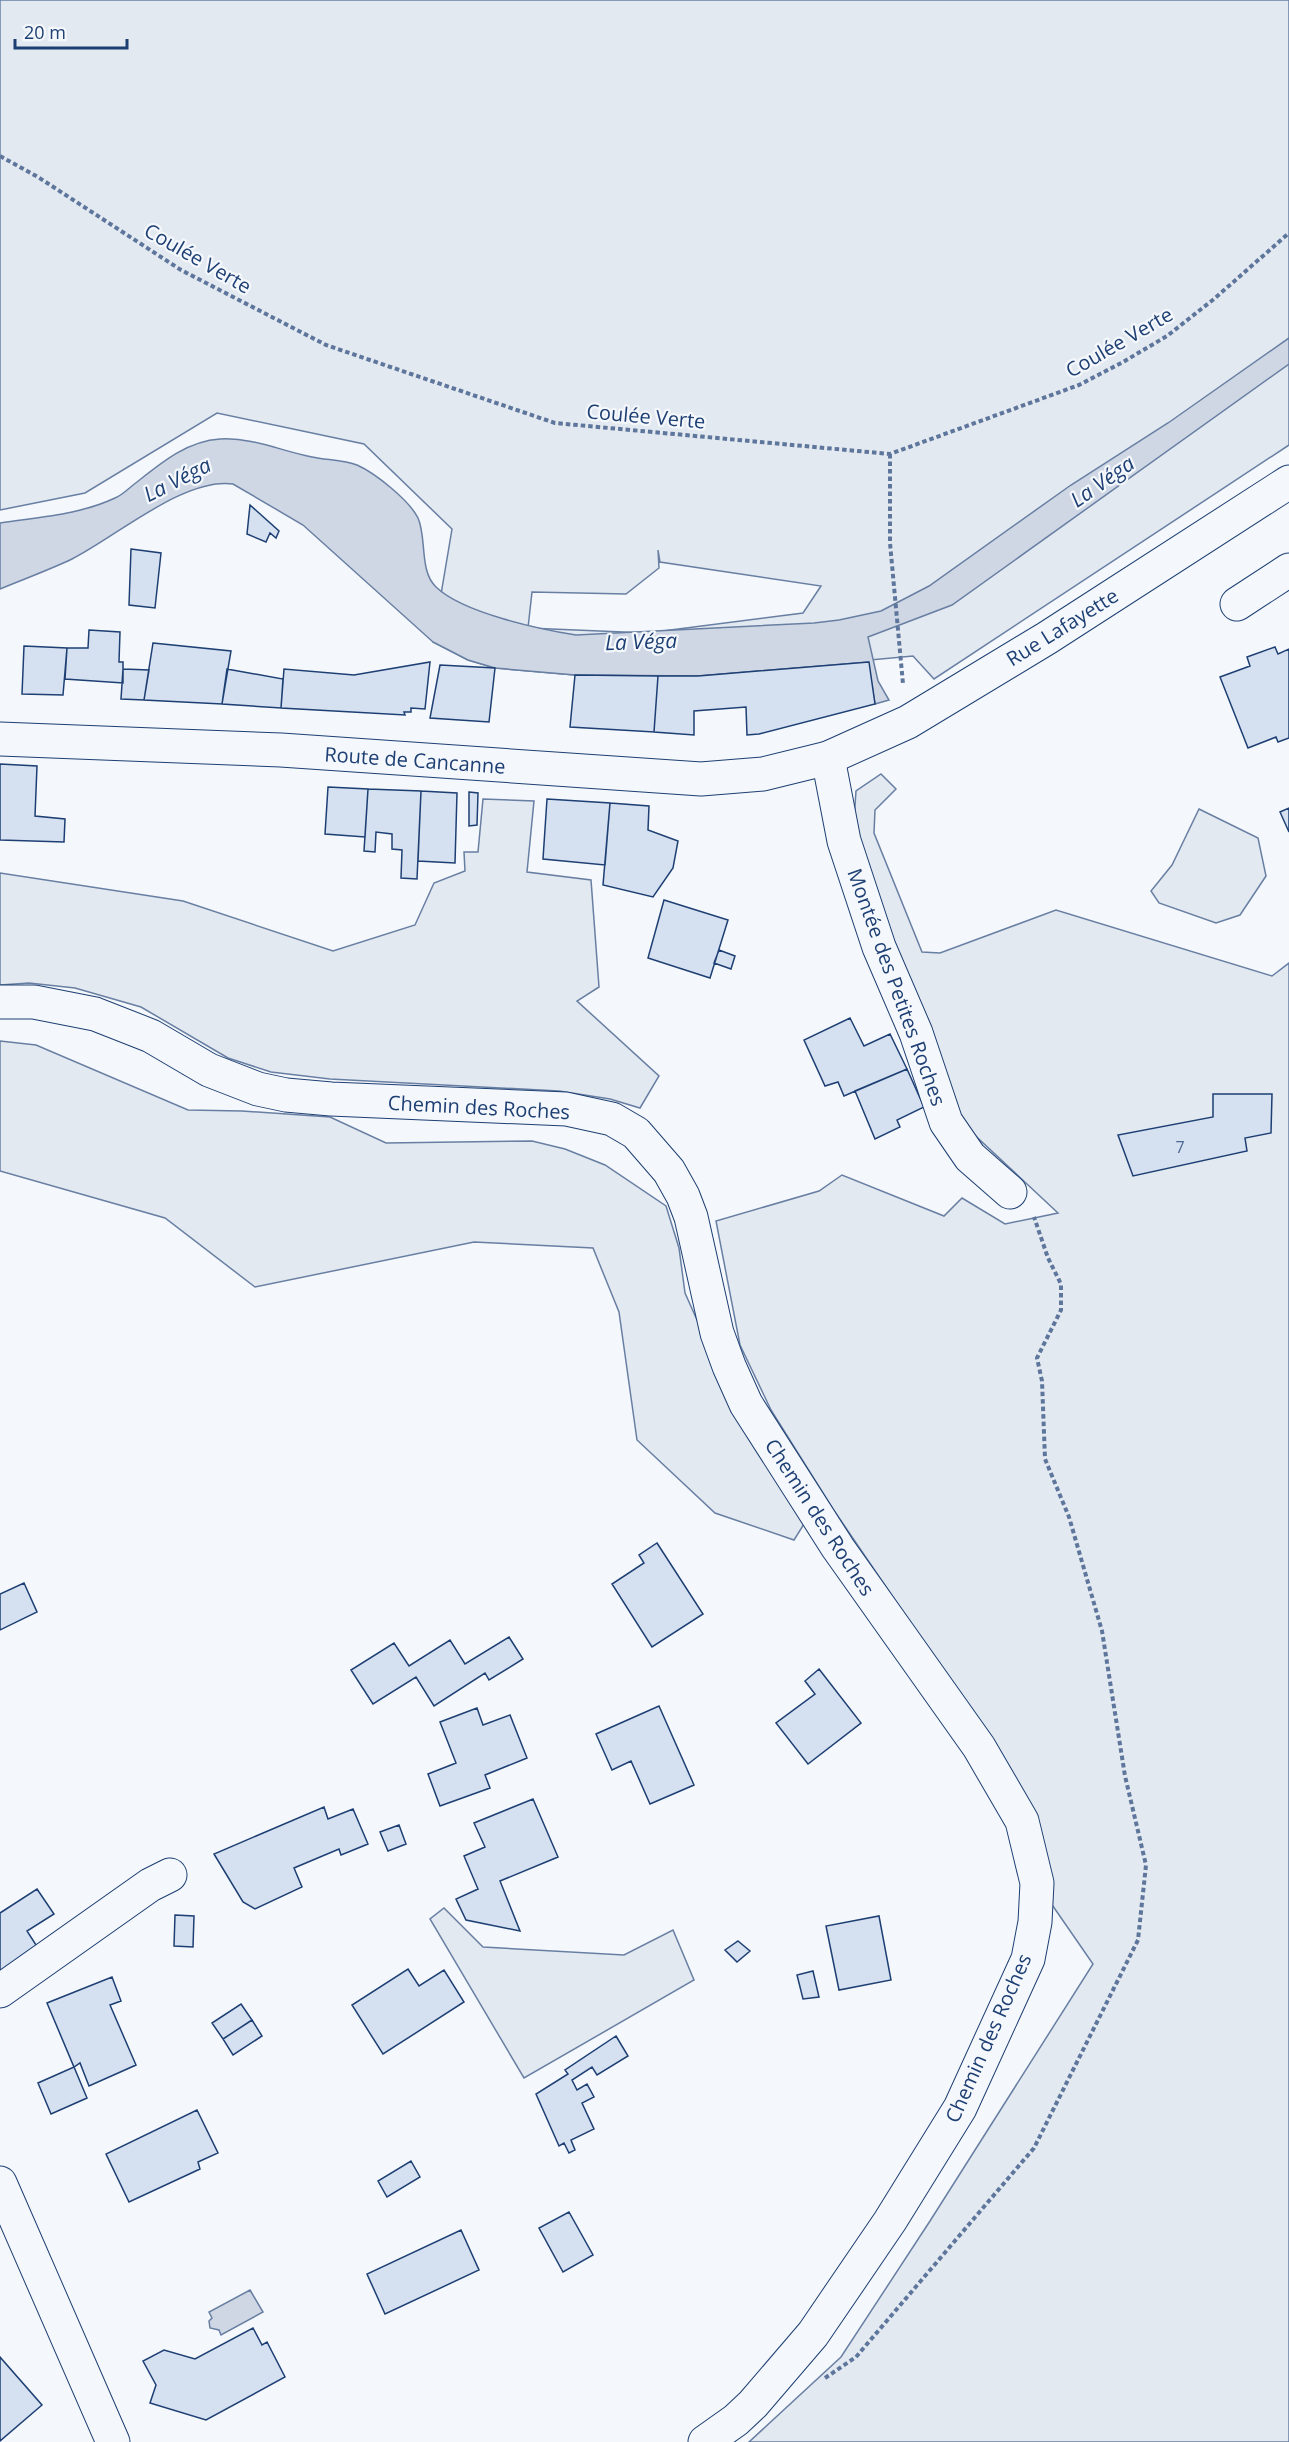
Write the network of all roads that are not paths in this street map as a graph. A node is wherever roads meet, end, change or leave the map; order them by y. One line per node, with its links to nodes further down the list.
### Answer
1 (1289, 482): 5 (street, Rue Lafayette)
2 (1289, 570): 3 (street)
3 (1237, 604)
4 (0, 739): 5 (street, Route de Cancanne)
5 (828, 758): 7 (street, Montée des Petites Roches)
6 (0, 1002): 12 (street, Chemin des Roches)
7 (1010, 1192)
8 (170, 1875): 9 (street)
9 (0, 1991)
10 (0, 2183): 11 (street)
11 (113, 2442)
12 (705, 2442)

